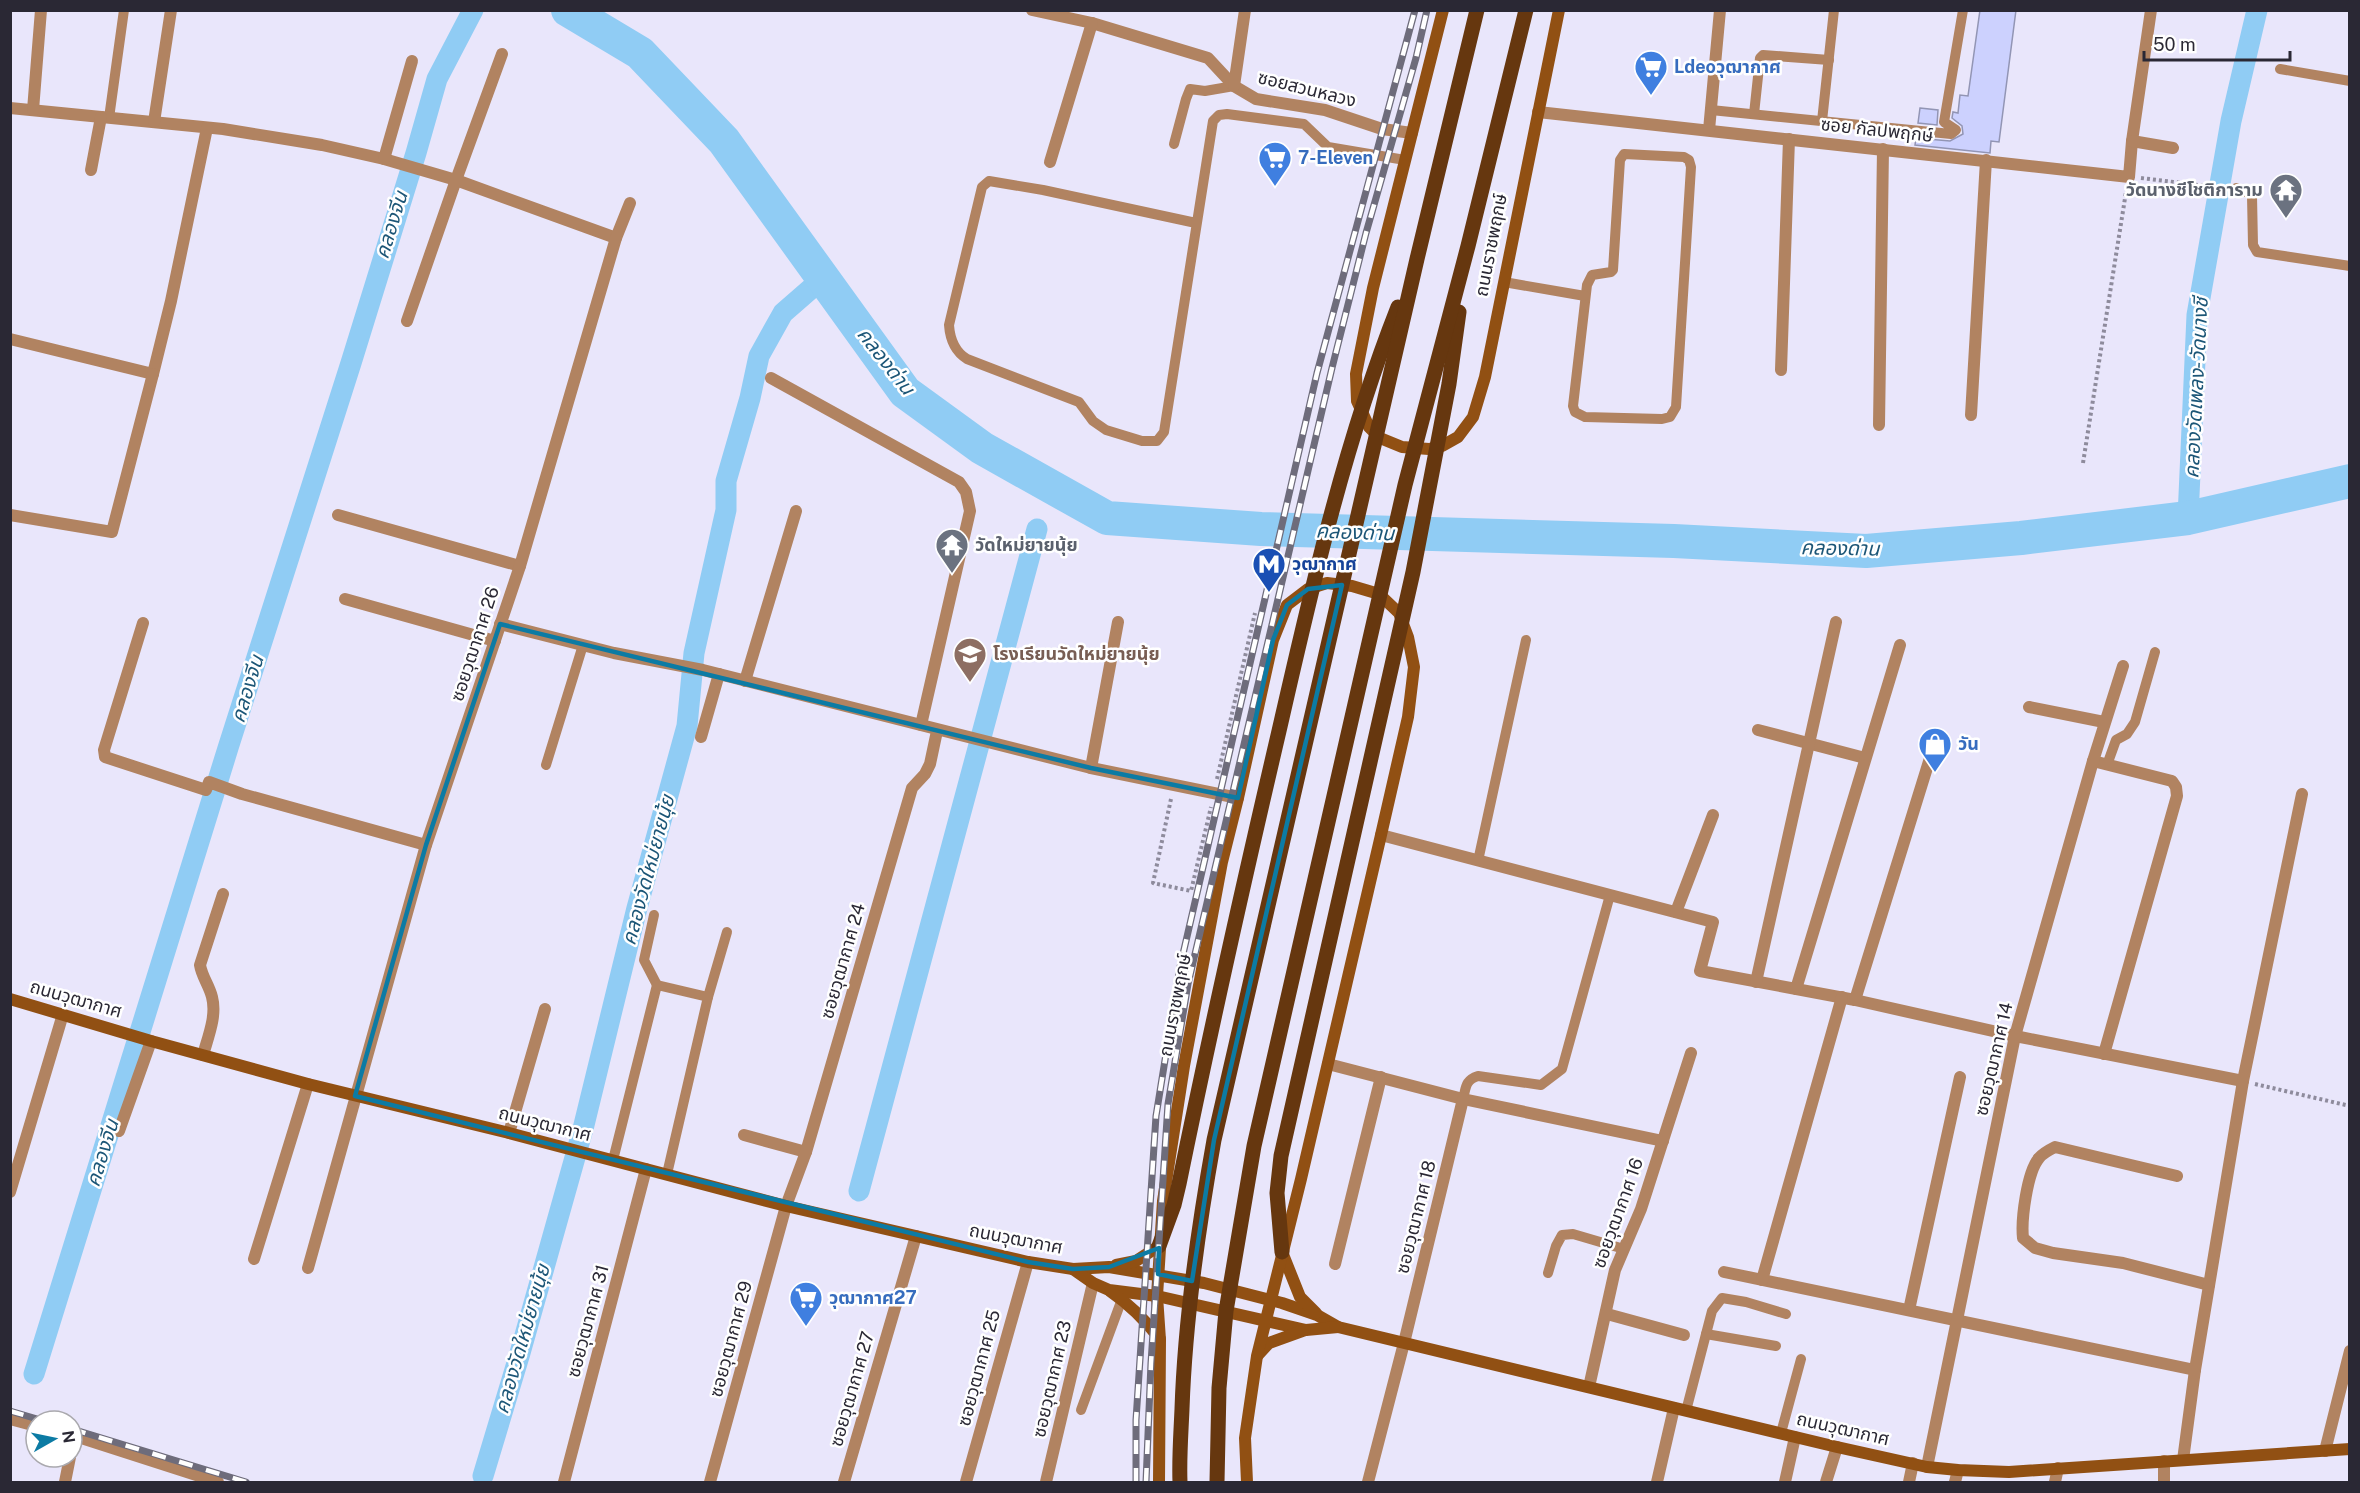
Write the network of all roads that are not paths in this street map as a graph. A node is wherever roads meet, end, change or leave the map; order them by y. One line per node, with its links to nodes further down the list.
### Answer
1 (41, 10): 22 (street)
2 (124, 10): 26 (lane)
3 (171, 10): 28 (street)
4 (1032, 10): 14 (street, ซอยสวนหลวง)
5 (1245, 10): 20 (street)
6 (1443, 10): 31 (main road, ถนนราชพฤกษ์)
7 (1477, 10): 48 (main road)
8 (1526, 10): 47 (main road, ถนนราชพฤกษ์)
9 (1559, 10): 24 (main road, ถนนราชพฤกษ์)
10 (1720, 10): 23 (street)
11 (1834, 10): 16 (lane)
12 (1963, 10): 27 (lane)
13 (2151, 10): 33 (street)
14 (1092, 23): 20 (street, ซอยสวนหลวง); 40 (street)
15 (502, 54): 42 (street)
16 (1829, 60): 25 (lane); 27 (lane)
17 (412, 61): 37 (street)
18 (2280, 69): 19 (lane)
19 (2349, 81)
20 (1234, 86): 31 (street, ซอยสวนหลวง); 34 (lane)
21 (10, 108): 22 (street)
22 (33, 110): 26 (street)
23 (1711, 110): 25 (lane); 30 (street)
24 (1538, 112): 30 (street, ซอย กัลปพฤกษ์); 50 (main road, ถนนราชพฤกษ์)
25 (1754, 114): 27 (lane)
26 (105, 118): 28 (street); 41 (street)
27 (1822, 121)
28 (154, 122): 29 (street)
29 (207, 128): 37 (street); 55 (street)
30 (1709, 130): 32 (street, ซอย กัลปพฤกษ์)
31 (1412, 133): 38 (main road, ถนนราชพฤกษ์)
32 (1789, 139): 36 (street, ซอย กัลปพฤกษ์); 54 (street)
33 (2132, 141): 35 (street); 39 (street, ซอย กัลปพฤกษ์)
34 (1174, 144)
35 (2173, 148)
36 (1883, 149): 39 (street, ซอย กัลปพฤกษ์); 58 (street)
37 (384, 159): 42 (street)
38 (1405, 160): 45 (lane); 50 (main road, ถนนราชพฤกษ์)
39 (1986, 160): 57 (street)
40 (1050, 162)
41 (91, 170)
42 (456, 180): 46 (street); 52 (street)
43 (2236, 188): 49 (lane)
44 (630, 202): 46 (street, ซอยวุฒากาศ 26)
45 (1196, 223): 45 (lane)
46 (616, 238): 62 (street, ซอยวุฒากาศ 26)
47 (1468, 246): 135 (main road); 192 (main road, ถนนราชพฤกษ์)
48 (1417, 259): 133 (main road); 191 (main road)
49 (2349, 266)
50 (1504, 282): 51 (lane)
51 (1585, 296): 51 (lane)
52 (407, 321)
53 (10, 339): 55 (street)
54 (1781, 370)
55 (153, 374): 60 (street)
56 (771, 378): 78 (street)
57 (1971, 414)
58 (1879, 425)
59 (796, 511): 75 (street)
60 (10, 515)
61 (338, 515): 62 (street)
62 (520, 566): 67 (street, ซอยวุฒากาศ 26)
63 (345, 599): 69 (street)
64 (1118, 622): 88 (street)
65 (1836, 622): 83 (street)
66 (143, 623): 93 (street)
67 (501, 624): 69 (street, ซอยวุฒากาศ 26); 70 (street)
68 (1526, 640): 94 (lane)
69 (495, 641): 93 (street, ซอยวุฒากาศ 26)
70 (583, 645): 74 (street); 86 (lane)
71 (1900, 645): 84 (street)
72 (2155, 652): 87 (lane)
73 (2123, 666): 77 (street, ซอยวุฒากาศ 14)
74 (719, 674): 75 (street); 81 (street)
75 (745, 681): 78 (street)
76 (2030, 707): 77 (street)
77 (2104, 722): 85 (street, ซอยวุฒากาศ 14)
78 (921, 725): 79 (street)
79 (937, 730): 88 (street); 125 (street, ซอยวุฒากาศ 24)
80 (1758, 730): 83 (street)
81 (701, 737)
82 (1935, 742): 106 (street)
83 (1810, 743): 84 (street); 100 (street)
84 (1865, 758): 102 (street)
85 (2093, 761): 87 (street); 109 (street, ซอยวุฒากาศ 14)
86 (546, 765)
87 (2107, 765): 112 (street)
88 (1091, 768): 90 (street)
89 (2302, 794): 117 (street)
90 (1238, 798): 92 (main road, ถนนราชพฤกษ์); 133 (main road, ถนนราชพฤกษ์)
91 (1713, 815): 97 (street)
92 (1381, 836): 94 (street); 114 (main road, ถนนราชพฤกษ์)
93 (426, 845): 119 (street, ซอยวุฒากาศ 26)
94 (1478, 861): 96 (street)
95 (223, 894): 113 (street)
96 (1610, 895): 97 (street); 120 (lane)
97 (1676, 912): 100 (street)
98 (654, 915): 101 (lane)
99 (727, 932): 103 (lane)
100 (1756, 982): 102 (street)
101 (657, 985): 103 (lane); 126 (lane)
102 (1796, 989): 104 (street)
103 (708, 997): 128 (lane)
104 (1842, 997): 106 (street); 145 (street)
105 (10, 999): 108 (main road, ถนนวุฒากาศ)
106 (1855, 1000): 109 (street)
107 (544, 1009): 122 (street)
108 (63, 1014): 110 (main road, ถนนวุฒากาศ); 130 (street)
109 (2015, 1036): 112 (street); 156 (street, ซอยวุฒากาศ 14)
110 (149, 1041): 113 (main road, ถนนวุฒากาศ); 121 (street)
111 (1691, 1053): 124 (street, ซอยวุฒากาศ 16)
112 (2104, 1054): 117 (street)
113 (203, 1055): 118 (main road, ถนนวุฒากาศ)
114 (1328, 1064): 115 (street); 135 (main road, ถนนราชพฤกษ์)
115 (1381, 1077): 120 (street); 138 (street)
116 (1960, 1077): 152 (street)
117 (2243, 1081): 147 (street)
118 (308, 1083): 119 (main road, ถนนวุฒากาศ); 136 (street)
119 (355, 1096): 122 (main road, ถนนวุฒากาศ); 140 (street, ซอยวุฒากาศ 26)
120 (1464, 1099): 124 (street); 163 (street, ซอยวุฒากาศ 18)
121 (119, 1131)
122 (509, 1133): 126 (main road, ถนนวุฒากาศ)
123 (744, 1135): 125 (street)
124 (1663, 1141): 134 (street, ซอยวุฒากาศ 16)
125 (806, 1152): 131 (street, ซอยวุฒากาศ 24)
126 (613, 1160): 127 (main road, ถนนวุฒากาศ)
127 (646, 1169): 128 (main road, ถนนวุฒากาศ); 185 (street, ซอยวุฒากาศ 31)
128 (668, 1174): 131 (main road, ถนนวุฒากาศ)
129 (2177, 1176): 147 (street)
130 (10, 1192)
131 (786, 1206): 132 (main road, ถนนวุฒากาศ); 186 (street, ซอยวุฒากาศ 29)
132 (916, 1236): 137 (main road, ถนนวุฒากาศ); 187 (street, ซอยวุฒากาศ 27)
133 (1159, 1246): 139 (main road); 144 (main road, ถนนราชพฤกษ์)
134 (1624, 1249): 143 (lane); 153 (street, ซอยวุฒากาศ 16)
135 (1282, 1252): 151 (main road, ถนนราชพฤกษ์); 155 (main road)
136 (254, 1259)
137 (1028, 1262): 141 (main road, ถนนวุฒากาศ); 188 (street, ซอยวุฒากาศ 25)
138 (1335, 1264)
139 (1109, 1267): 141 (main road, ถนนวุฒากาศ); 144 (main road, ถนนวุฒากาศ)
140 (308, 1268)
141 (1073, 1269): 146 (main road, ถนนวุฒากาศ)
142 (1724, 1272): 145 (street)
143 (1548, 1273)
144 (1158, 1275): 149 (main road, ถนนราชพฤกษ์); 151 (main road, ถนนวุฒากาศ)
145 (1762, 1280): 152 (street)
146 (1093, 1283): 148 (main road, ถนนวุฒากาศ); 189 (street, ซอยวุฒากาศ 23)
147 (2209, 1285): 168 (street)
148 (1108, 1290): 149 (main road, ถนนวุฒากาศ); 150 (main road)
149 (1157, 1296): 157 (main road, ถนนวุฒากาศ); 162 (main road, ถนนราชพฤกษ์)
150 (1122, 1299): 162 (main road); 171 (lane)
151 (1272, 1300): 155 (main road, ถนนวุฒากาศ); 157 (main road, ถนนราชพฤกษ์)
152 (1909, 1311): 156 (street)
153 (1607, 1314): 161 (street); 169 (street, ซอยวุฒากาศ 16)
154 (1786, 1314): 160 (lane)
155 (1317, 1315): 158 (main road, ถนนวุฒากาศ)
156 (1958, 1320): 168 (street); 181 (street, ซอยวุฒากาศ 14)
157 (1267, 1322): 159 (main road, ถนนวุฒากาศ); 166 (main road, ถนนราชพฤกษ์)
158 (1338, 1327): 159 (main road, ถนนวุฒากาศ); 163 (main road, ถนนวุฒากาศ)
159 (1306, 1330): 166 (main road)
160 (1706, 1334): 164 (lane); 170 (lane)
161 (1684, 1335)
162 (1160, 1340): 190 (main road, ถนนราชพฤกษ์)
163 (1404, 1343): 169 (main road, ถนนวุฒากาศ); 194 (street, ซอยวุฒากาศ 18)
164 (1776, 1346)
165 (2349, 1351): 177 (street)
166 (1257, 1356): 193 (main road, ถนนราชพฤกษ์)
167 (1801, 1359): 172 (lane)
168 (2195, 1370): 178 (street)
169 (1589, 1387): 170 (main road, ถนนวุฒากาศ)
170 (1680, 1409): 172 (main road, ถนนวุฒากาศ); 195 (street)
171 (1081, 1410)
172 (1781, 1433): 173 (main road, ถนนวุฒากาศ)
173 (1795, 1437): 175 (main road, ถนนวุฒากาศ); 196 (street)
174 (84, 1442): 184 (street)
175 (1837, 1447): 180 (main road, ถนนวุฒากาศ); 197 (street)
176 (2349, 1449): 177 (main road, ถนนวุฒากาศ)
177 (2325, 1451): 178 (main road, ถนนวุฒากาศ)
178 (2182, 1460): 179 (main road, ถนนวุฒากาศ)
179 (2164, 1461): 182 (main road, ถนนวุฒากาศ); 200 (street)
180 (1913, 1463): 181 (main road, ถนนวุฒากาศ); 198 (street)
181 (1927, 1467): 183 (main road, ถนนวุฒากาศ)
182 (2058, 1467): 183 (main road, ถนนวุฒากาศ); 199 (street)
183 (1957, 1476)
184 (218, 1482)
185 (564, 1482)
186 (710, 1482)
187 (844, 1482)
188 (966, 1482)
189 (1046, 1482)
190 (1159, 1482)
191 (1180, 1482)
192 (1217, 1482)
193 (1246, 1482)
194 (1368, 1482)
195 (1657, 1482)
196 (1785, 1482)
197 (1826, 1482)
198 (1909, 1482)
199 (2055, 1482)
200 (2164, 1482)

